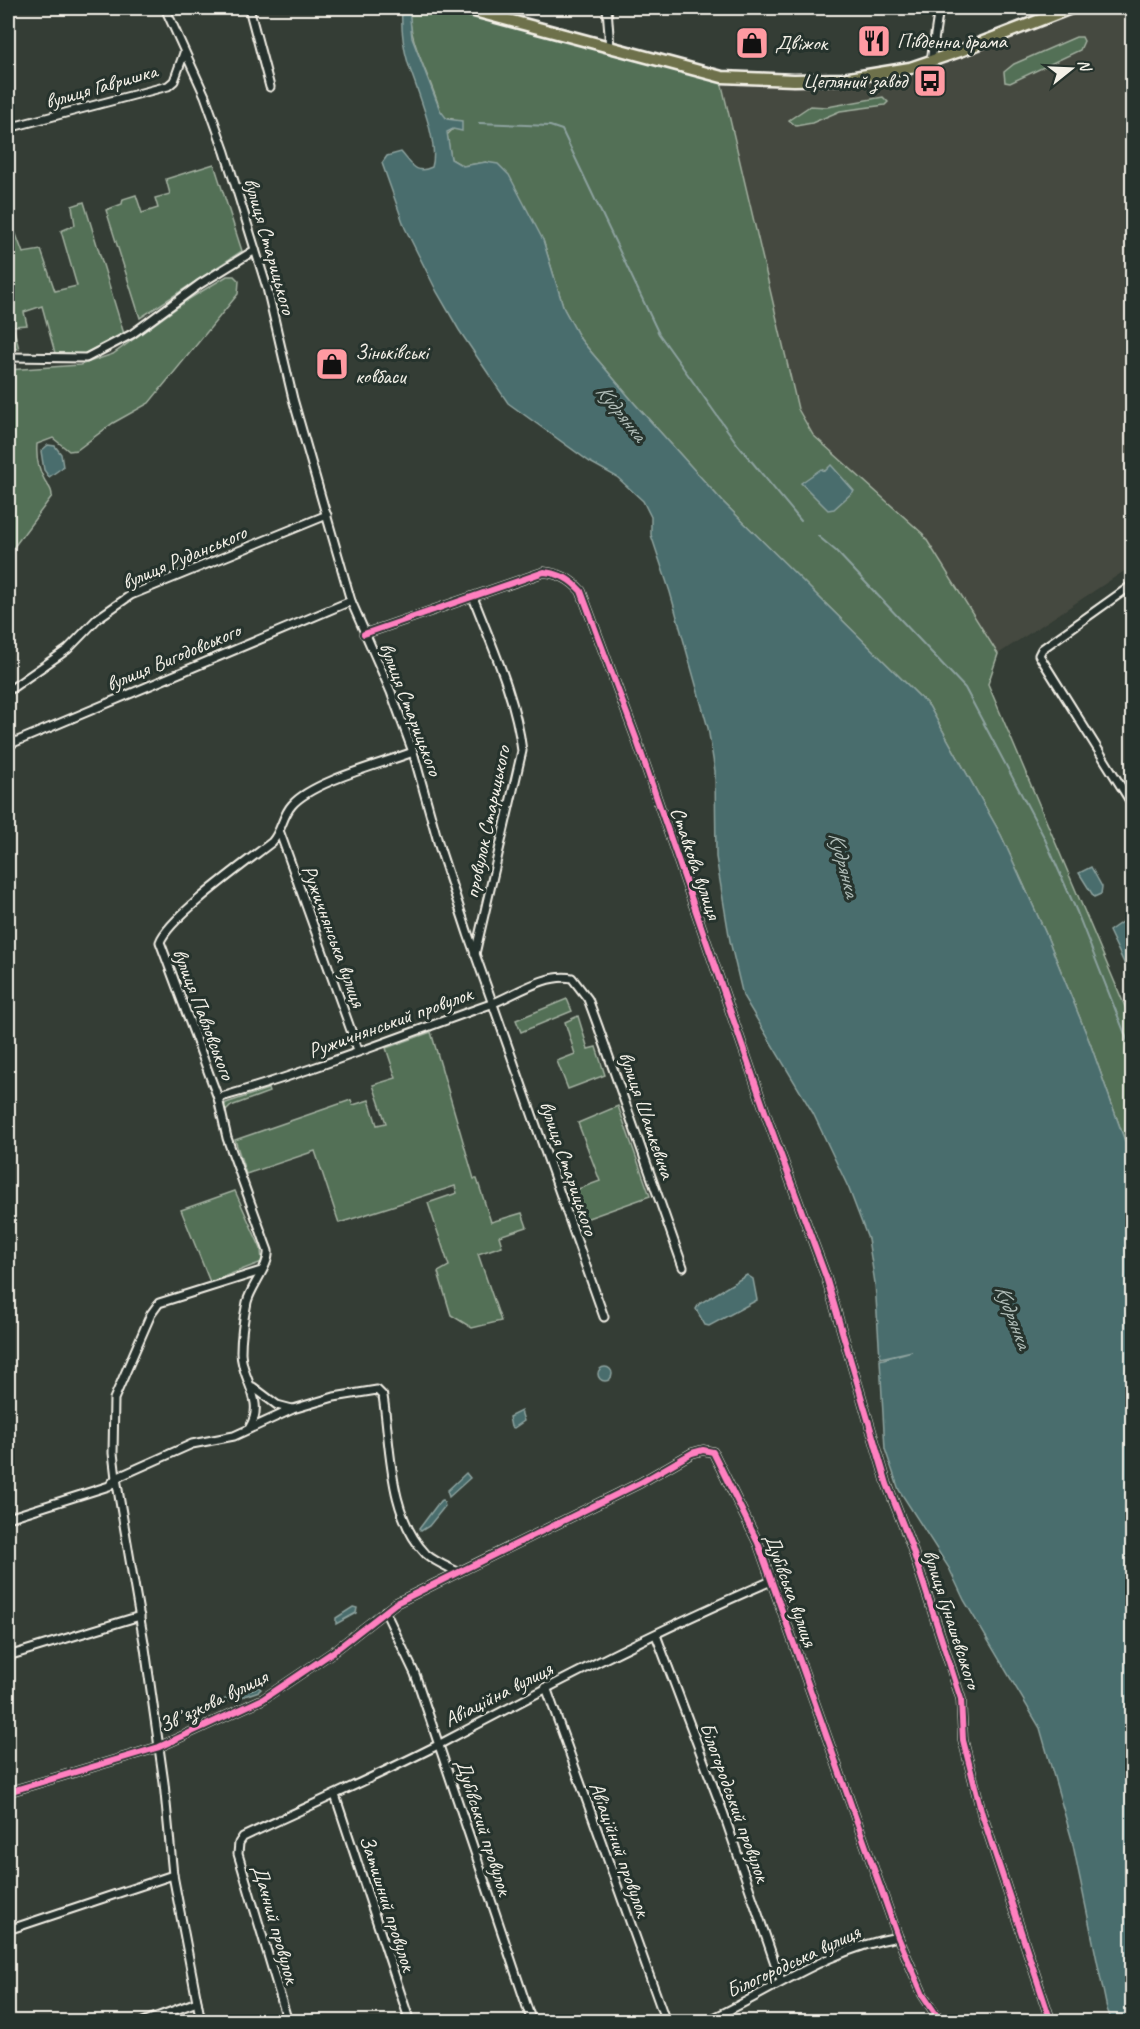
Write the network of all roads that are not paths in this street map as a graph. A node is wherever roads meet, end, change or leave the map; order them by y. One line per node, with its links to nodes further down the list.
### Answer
1 (165, 8): 8 (street, вулиця Старицького)
2 (249, 8): 10 (street)
3 (463, 8): 7 (main road)
4 (607, 8): 7 (street)
5 (939, 8): 9 (street)
6 (1071, 8): 9 (main road)
7 (610, 48): 9 (main road)
8 (184, 53): 11 (street, вулиця Гавришка); 12 (street, вулиця Старицького)
9 (931, 62)
10 (270, 87)
11 (8, 128)
12 (255, 250): 13 (street); 14 (street, вулиця Старицького)
13 (8, 357)
14 (327, 515): 17 (street, вулиця Старицького); 19 (street, вулиця Руданського)
15 (1132, 585): 22 (street)
16 (473, 597): 18 (street, Ставкова вулиця); 24 (street, провулок Старицького); 34 (street, Ставкова вулиця)
17 (351, 601): 18 (street, вулиця Старицького); 20 (street, вулиця Вигодовського)
18 (364, 634): 21 (street, вулиця Старицького)
19 (8, 691)
20 (8, 745)
21 (413, 752): 23 (street); 25 (street, вулиця Старицького)
22 (1132, 804)
23 (280, 833): 29 (street, Ружичнянська вулиця); 30 (street, вулиця Павловського)
24 (480, 932): 25 (street); 26 (street, провулок Старицького)
25 (468, 934): 26 (street, вулиця Старицького)
26 (475, 954): 28 (street, вулиця Старицького)
27 (572, 978): 28 (street, Ружичнянський провулок); 31 (street, вулиця Шашкевича)
28 (494, 1003): 29 (street, Ружичнянський провулок); 33 (street, вулиця Старицького)
29 (358, 1050): 30 (street, Ружичнянський провулок)
30 (218, 1098): 32 (street, вулиця Павловського)
31 (683, 1267)
32 (261, 1271): 35 (street, вулиця Павловського); 38 (street)
33 (604, 1317)
34 (855, 1366): 66 (street, вулиця Гунашевського)
35 (253, 1387): 36 (street); 37 (street)
36 (293, 1409): 37 (street); 40 (street)
37 (250, 1427): 38 (street)
38 (116, 1478): 39 (street); 44 (street)
39 (8, 1518)
40 (458, 1572): 41 (street, Дубівська вулиця); 42 (street, Дубівська вулиця)
41 (444, 1580): 43 (street, Звʼязкова вулиця)
42 (770, 1582): 45 (street, Авіаційна вулиця); 55 (street, Дубівська вулиця)
43 (385, 1611): 48 (street, Дубівський провулок); 49 (street, Звʼязкова вулиця)
44 (140, 1616): 46 (street); 49 (street)
45 (656, 1635): 47 (street, Авіаційна вулиця); 56 (street, Білогородський провулок)
46 (8, 1656)
47 (546, 1687): 48 (street, Авіаційна вулиця); 64 (street, Авіаційний провулок)
48 (440, 1744): 51 (street, Авіаційна вулиця); 63 (street, Дубівський провулок)
49 (159, 1747): 50 (street, Звʼязкова вулиця); 53 (street)
50 (8, 1792)
51 (335, 1795): 52 (street, Авіаційна вулиця); 62 (street, Затишний провулок)
52 (243, 1837): 61 (street, Дачний провулок)
53 (173, 1875): 54 (street); 57 (street)
54 (8, 1930)
55 (898, 1937): 56 (street, Білогородська вулиця); 65 (street, Дубівська вулиця)
56 (781, 1981): 58 (street, Білогородська вулиця)
57 (197, 2002): 59 (street); 60 (street)
58 (707, 2021)
59 (144, 2022)
60 (201, 2022)
61 (288, 2022)
62 (410, 2022)
63 (532, 2022)
64 (666, 2022)
65 (941, 2022)
66 (1051, 2022)

